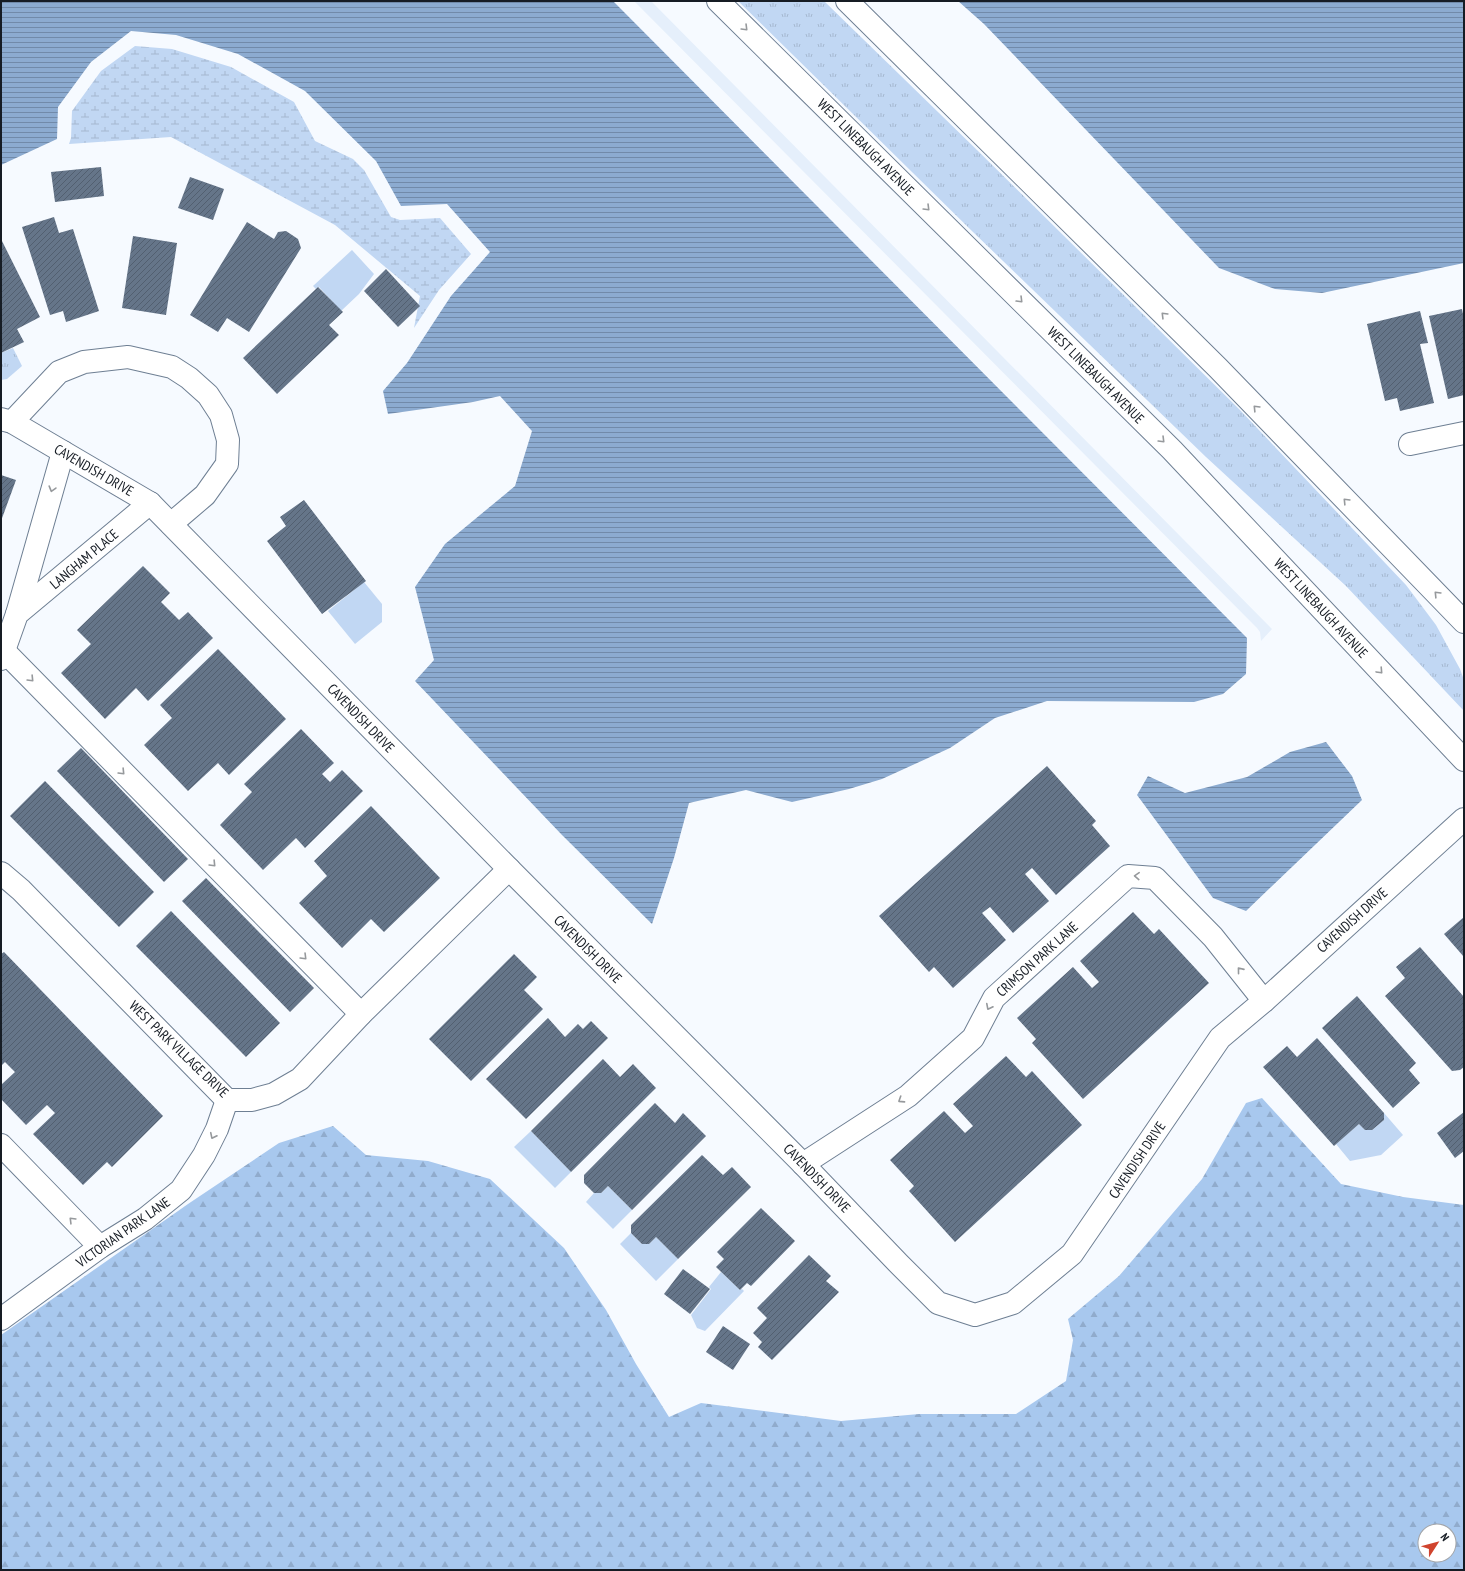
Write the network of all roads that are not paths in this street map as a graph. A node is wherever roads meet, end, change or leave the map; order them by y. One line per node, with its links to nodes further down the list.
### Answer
1 (718, 1): 12 (street, WEST LINEBAUGH AVENUE, one-way to 12)
2 (847, 1): 10 (street, one-way to 2)
3 (7, 421): 6 (street, CAVENDISH DRIVE); 8 (street, CAVENDISH DRIVE)
4 (1464, 433): 5 (street)
5 (1410, 444)
6 (63, 452): 7 (street, CAVENDISH DRIVE); 9 (street, LANGHAM PLACE, one-way to 9)
7 (150, 503): 8 (street, CAVENDISH DRIVE); 9 (street, LANGHAM PLACE)
8 (171, 524): 14 (street, CAVENDISH DRIVE)
9 (17, 614): 11 (street, LANGHAM PLACE)
10 (1464, 622)
11 (3, 647): 17 (street, one-way to 17)
12 (1464, 760)
13 (1464, 819): 16 (street, CAVENDISH DRIVE)
14 (509, 869): 17 (street, WEST PARK VILLAGE DRIVE); 20 (street, CAVENDISH DRIVE)
15 (1, 873): 18 (street, WEST PARK VILLAGE DRIVE)
16 (1264, 1000): 20 (street, CRIMSON PARK LANE, one-way to 20); 20 (street, CAVENDISH DRIVE)
17 (361, 1014): 18 (street, WEST PARK VILLAGE DRIVE)
18 (227, 1100): 21 (street, VICTORIAN PARK LANE, one-way to 21)
19 (1, 1146): 21 (street, one-way to 19)
20 (803, 1164)
21 (100, 1247): 22 (street, VICTORIAN PARK LANE)
22 (1, 1319)

